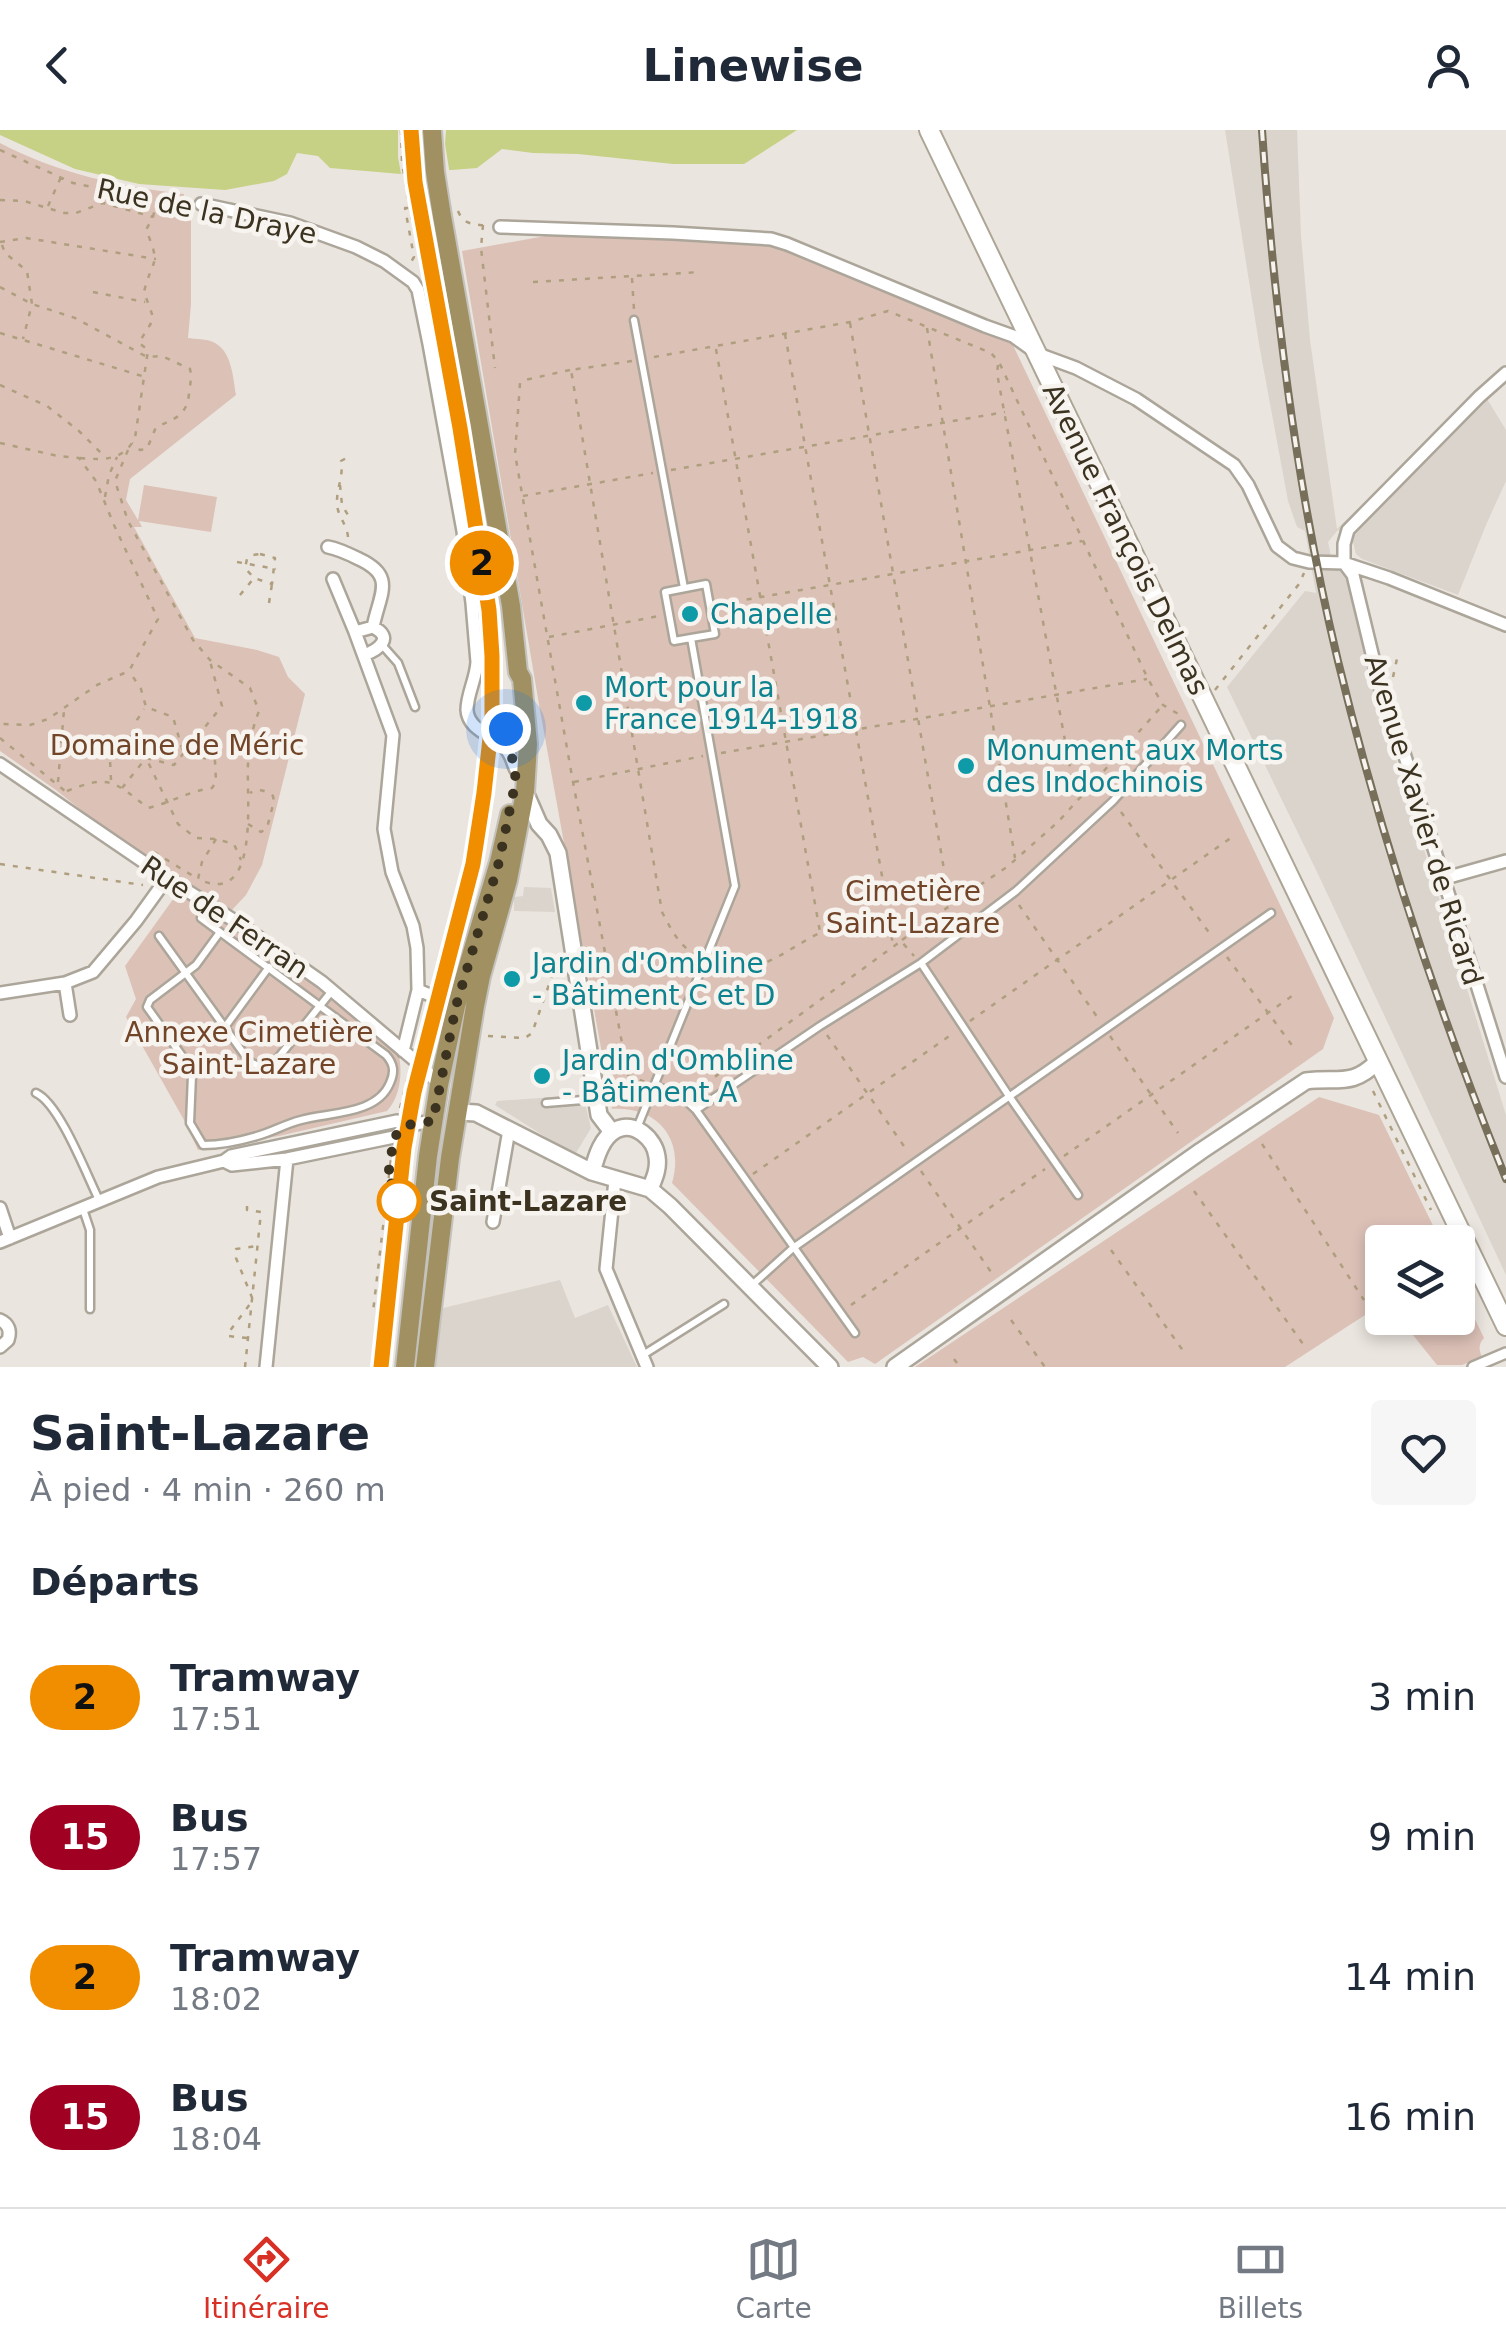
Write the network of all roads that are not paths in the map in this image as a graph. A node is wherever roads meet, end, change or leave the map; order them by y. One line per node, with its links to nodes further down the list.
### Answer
1 (432, 130): 18 (main road, bridge)
2 (930, 130): 6 (main road, Avenue François Delmas)
3 (201, 204): 22 (street, Rue de la Draye)
4 (500, 226): 6 (street)
5 (634, 320): 11 (lane)
6 (1038, 354): 9 (street); 46 (main road, Avenue François Delmas)
7 (1506, 373): 9 (street)
8 (328, 547): 13 (street)
9 (1344, 564): 12 (street); 27 (street, Avenue Xavier de Ricard)
10 (332, 580): 14 (street)
11 (684, 588): 15 (lane); 15 (lane)
12 (1506, 625)
13 (373, 627): 14 (street); 16 (street)
14 (355, 632): 17 (street)
15 (692, 638): 49 (lane)
16 (382, 645): 17 (street); 19 (lane)
17 (364, 655): 38 (street)
18 (518, 672): 20 (main road); 25 (main road)
19 (415, 707)
20 (517, 712): 22 (street); 24 (main road)
21 (1181, 726): 33 (lane)
22 (489, 735): 24 (street)
23 (0, 764): 28 (street, Rue de Ferran)
24 (516, 770): 41 (main road)
25 (525, 792): 52 (street); 55 (main road)
26 (1506, 861): 27 (street)
27 (1442, 880): 44 (street, Avenue Xavier de Ricard)
28 (163, 883): 36 (street); 37 (street, Rue de Ferran)
29 (1271, 913): 51 (lane)
30 (201, 918): 31 (lane)
31 (220, 932): 34 (lane); 35 (lane)
32 (160, 936): 35 (lane)
33 (921, 964): 51 (lane); 54 (lane)
34 (269, 967): 40 (lane); 43 (lane)
35 (187, 974): 40 (lane); 43 (lane)
36 (66, 983): 39 (street); 42 (street)
37 (332, 991): 40 (lane); 45 (street, Rue de Ferran)
38 (424, 992): 41 (street); 45 (street)
39 (0, 993)
40 (318, 1005): 43 (lane)
41 (456, 1006): 48 (main road)
42 (70, 1015)
43 (225, 1026)
44 (1501, 1051): 47 (street, Avenue Xavier de Ricard)
45 (408, 1055): 48 (street, Rue de Ferran)
46 (1378, 1062): 77 (main road, Avenue François Delmas); 86 (street)
47 (1506, 1077)
48 (440, 1085): 55 (main road); 56 (main road)
49 (654, 1086): 54 (lane); 59 (lane)
50 (36, 1093): 67 (lane)
51 (1009, 1096): 66 (lane); 72 (lane)
52 (596, 1098): 53 (lane); 60 (street)
53 (546, 1103)
54 (696, 1110): 72 (lane)
55 (459, 1112): 56 (main road); 58 (street); 82 (main road)
56 (433, 1121): 57 (street); 84 (main road)
57 (403, 1123): 61 (street); 62 (street)
58 (508, 1130): 63 (street); 70 (street)
59 (637, 1130): 60 (street); 65 (street)
60 (612, 1132): 63 (street)
61 (287, 1159): 62 (street); 83 (street)
62 (224, 1161): 67 (street)
63 (592, 1172): 64 (street)
64 (615, 1180): 65 (street); 81 (street)
65 (650, 1189): 73 (street)
66 (1078, 1195)
67 (100, 1202): 69 (street)
68 (0, 1208): 71 (street)
69 (83, 1209): 71 (street); 75 (lane)
70 (494, 1222)
71 (5, 1240)
72 (793, 1248): 73 (lane); 78 (lane)
73 (751, 1286): 85 (street)
74 (724, 1304): 81 (lane)
75 (90, 1310)
76 (0, 1320): 79 (street)
77 (1506, 1326)
78 (855, 1333)
79 (0, 1346)
80 (1506, 1353): 87 (street)
81 (645, 1361)
82 (428, 1364)
83 (266, 1367)
84 (405, 1367)
85 (830, 1367)
86 (896, 1367)
87 (1473, 1367)

